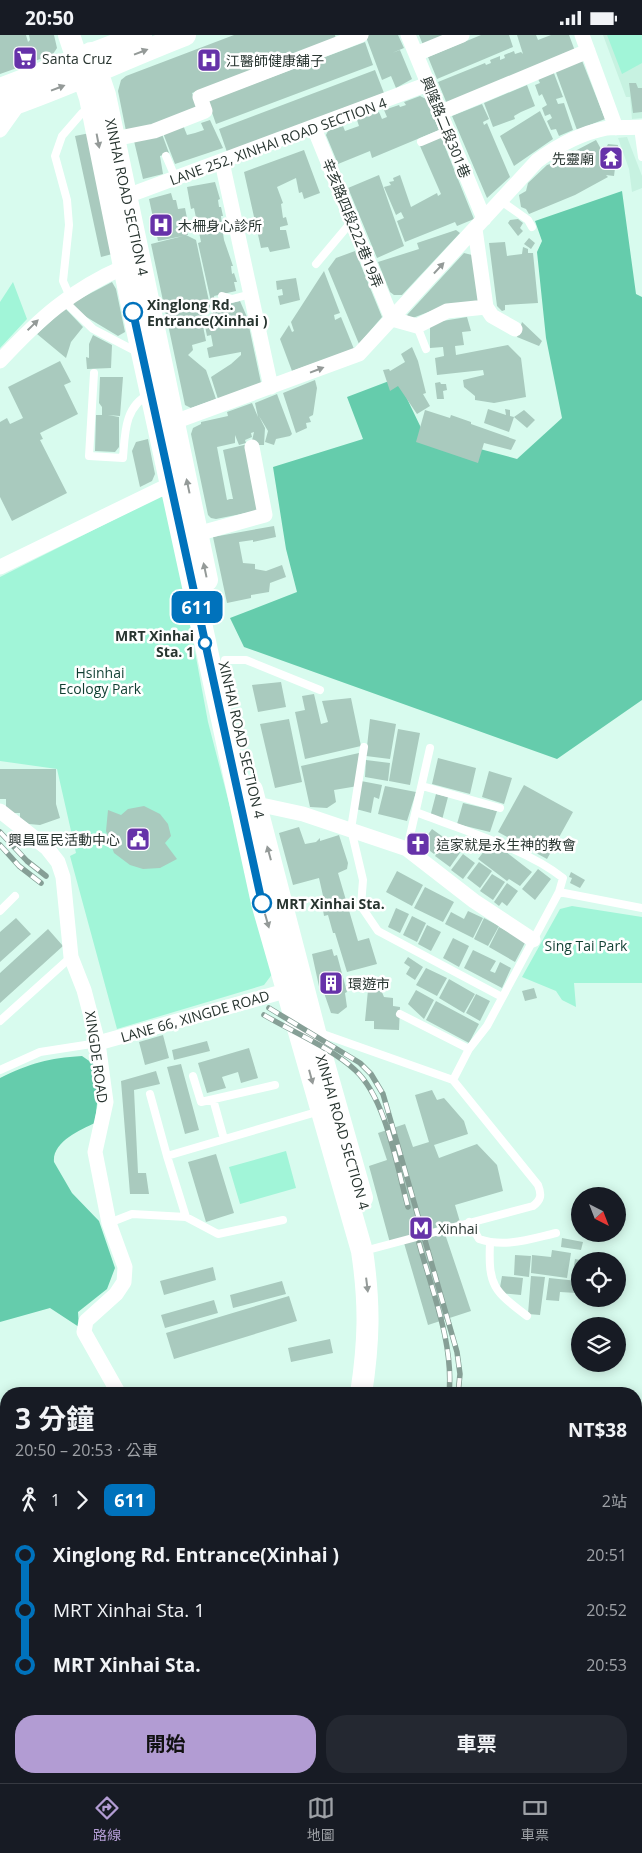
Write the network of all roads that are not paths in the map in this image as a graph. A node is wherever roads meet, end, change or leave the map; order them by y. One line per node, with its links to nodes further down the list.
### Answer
1 (69, 35): 10 (main road)
2 (141, 35): 10 (main road)
3 (186, 35): 10 (main road, one-way to 3)
4 (361, 35): 21 (street)
5 (408, 35): 9 (street, 興隆路二段301巷)
6 (462, 35): 9 (street)
7 (582, 35): 8 (street)
8 (588, 51): 14 (street); 17 (street)
9 (416, 54): 11 (street, 興隆路二段301巷)
10 (86, 59): 12 (main road); 13 (main road, one-way to 10); 15 (main road, XINHAI ROAD SECTION 4); 21 (main road, XINHAI ROAD SECTION 4)
11 (428, 84): 14 (street, 興隆路二段301巷); 16 (street, LANE 252, XINHAI ROAD SECTION 4)
12 (0, 89)
13 (10, 106): 19 (street)
14 (439, 113): 20 (street, 興隆路二段301巷)
15 (93, 115): 33 (main road, XINHAI ROAD SECTION 4, one-way to 33); 36 (lane)
16 (314, 128): 25 (street, LANE 252, XINHAI ROAD SECTION 4); 29 (street, 辛亥路四段222巷19弄)
17 (616, 128): 18 (street); 28 (street)
18 (640, 128): 24 (lane)
19 (0, 130)
20 (447, 131): 22 (lane); 30 (street, 興隆路二段301巷)
21 (114, 139): 27 (main road, XINHAI ROAD SECTION 4)
22 (421, 142)
23 (166, 156): 26 (lane)
24 (642, 157)
25 (222, 162): 26 (street, LANE 252, XINHAI ROAD SECTION 4); 34 (street)
26 (176, 179): 27 (street, LANE 252, XINHAI ROAD SECTION 4)
27 (127, 196): 47 (main road, XINHAI ROAD SECTION 4)
28 (501, 201): 30 (street); 31 (lane)
29 (352, 221): 32 (lane); 38 (street, 辛亥路四段222巷19弄)
30 (480, 224): 37 (street, 興隆路二段301巷); 38 (street, one-way to 30)
31 (532, 227)
32 (316, 264)
33 (124, 267): 36 (street); 42 (main road, XINHAI ROAD SECTION 4)
34 (251, 294): 35 (lane); 45 (street)
35 (222, 296)
36 (67, 299): 42 (lane); 43 (street, one-way to 36)
37 (486, 307): 39 (street); 40 (street)
38 (392, 319): 39 (street); 45 (street, one-way to 38)
39 (417, 326): 41 (lane)
40 (515, 329)
41 (426, 349)
42 (143, 354): 46 (main road, XINHAI ROAD SECTION 4)
43 (0, 361)
44 (94, 373): 46 (lane)
45 (271, 387): 47 (street)
46 (152, 393): 47 (main road, XINHAI ROAD SECTION 4)
47 (167, 425): 49 (main road, XINHAI ROAD SECTION 4); 50 (main road, XINHAI ROAD SECTION 4, one-way to 47)
48 (252, 447): 50 (street)
49 (171, 484): 50 (main road, XINHAI ROAD SECTION 4); 51 (street)
50 (190, 536): 52 (main road, XINHAI ROAD SECTION 4, one-way to 50); 57 (main road, XINHAI ROAD SECTION 4)
51 (0, 567)
52 (225, 660): 53 (lane); 57 (main road, XINHAI ROAD SECTION 4)
53 (320, 690)
54 (364, 747): 61 (lane)
55 (430, 747): 56 (lane)
56 (422, 786): 58 (lane); 60 (lane)
57 (249, 805): 61 (street); 69 (main road, XINHAI ROAD SECTION 4)
58 (500, 808)
59 (0, 811): 68 (street, XINGDE ROAD)
60 (416, 812): 62 (lane); 63 (lane)
61 (351, 829): 62 (street); 70 (lane)
62 (407, 849): 67 (street)
63 (559, 892): 65 (lane); 67 (lane)
64 (15, 896): 66 (lane)
65 (642, 908)
66 (0, 911)
67 (533, 940): 70 (lane)
68 (71, 957): 72 (lane); 74 (street, XINGDE ROAD)
69 (295, 988): 73 (main road, XINHAI ROAD SECTION 4); 74 (street, LANE 66, XINGDE ROAD); 82 (main road, XINHAI ROAD SECTION 4, one-way to 82)
70 (502, 997): 75 (lane)
71 (400, 1014): 75 (lane)
72 (0, 1021)
73 (315, 1032): 78 (lane); 91 (main road, XINHAI ROAD SECTION 4)
74 (98, 1043): 76 (lane, LANE 66, XINGDE ROAD); 88 (street, XINGDE ROAD)
75 (469, 1049): 78 (lane)
76 (0, 1069)
77 (193, 1076): 81 (lane)
78 (453, 1079): 87 (lane)
79 (275, 1085): 81 (lane)
80 (150, 1094): 84 (lane)
81 (214, 1099): 83 (lane)
82 (320, 1111): 83 (lane); 91 (main road, XINHAI ROAD SECTION 4)
83 (224, 1139): 84 (lane)
84 (167, 1157): 85 (lane)
85 (186, 1217): 86 (lane); 88 (lane)
86 (283, 1220)
87 (470, 1222): 90 (lane); 91 (lane)
88 (109, 1223): 93 (street, XINGDE ROAD)
89 (556, 1233): 90 (lane)
90 (490, 1243): 92 (lane)
91 (369, 1249): 94 (main road, XINHAI ROAD SECTION 4, one-way to 94); 95 (main road, XINHAI ROAD SECTION 4)
92 (527, 1316)
93 (115, 1387)
94 (363, 1387)
95 (378, 1387)

